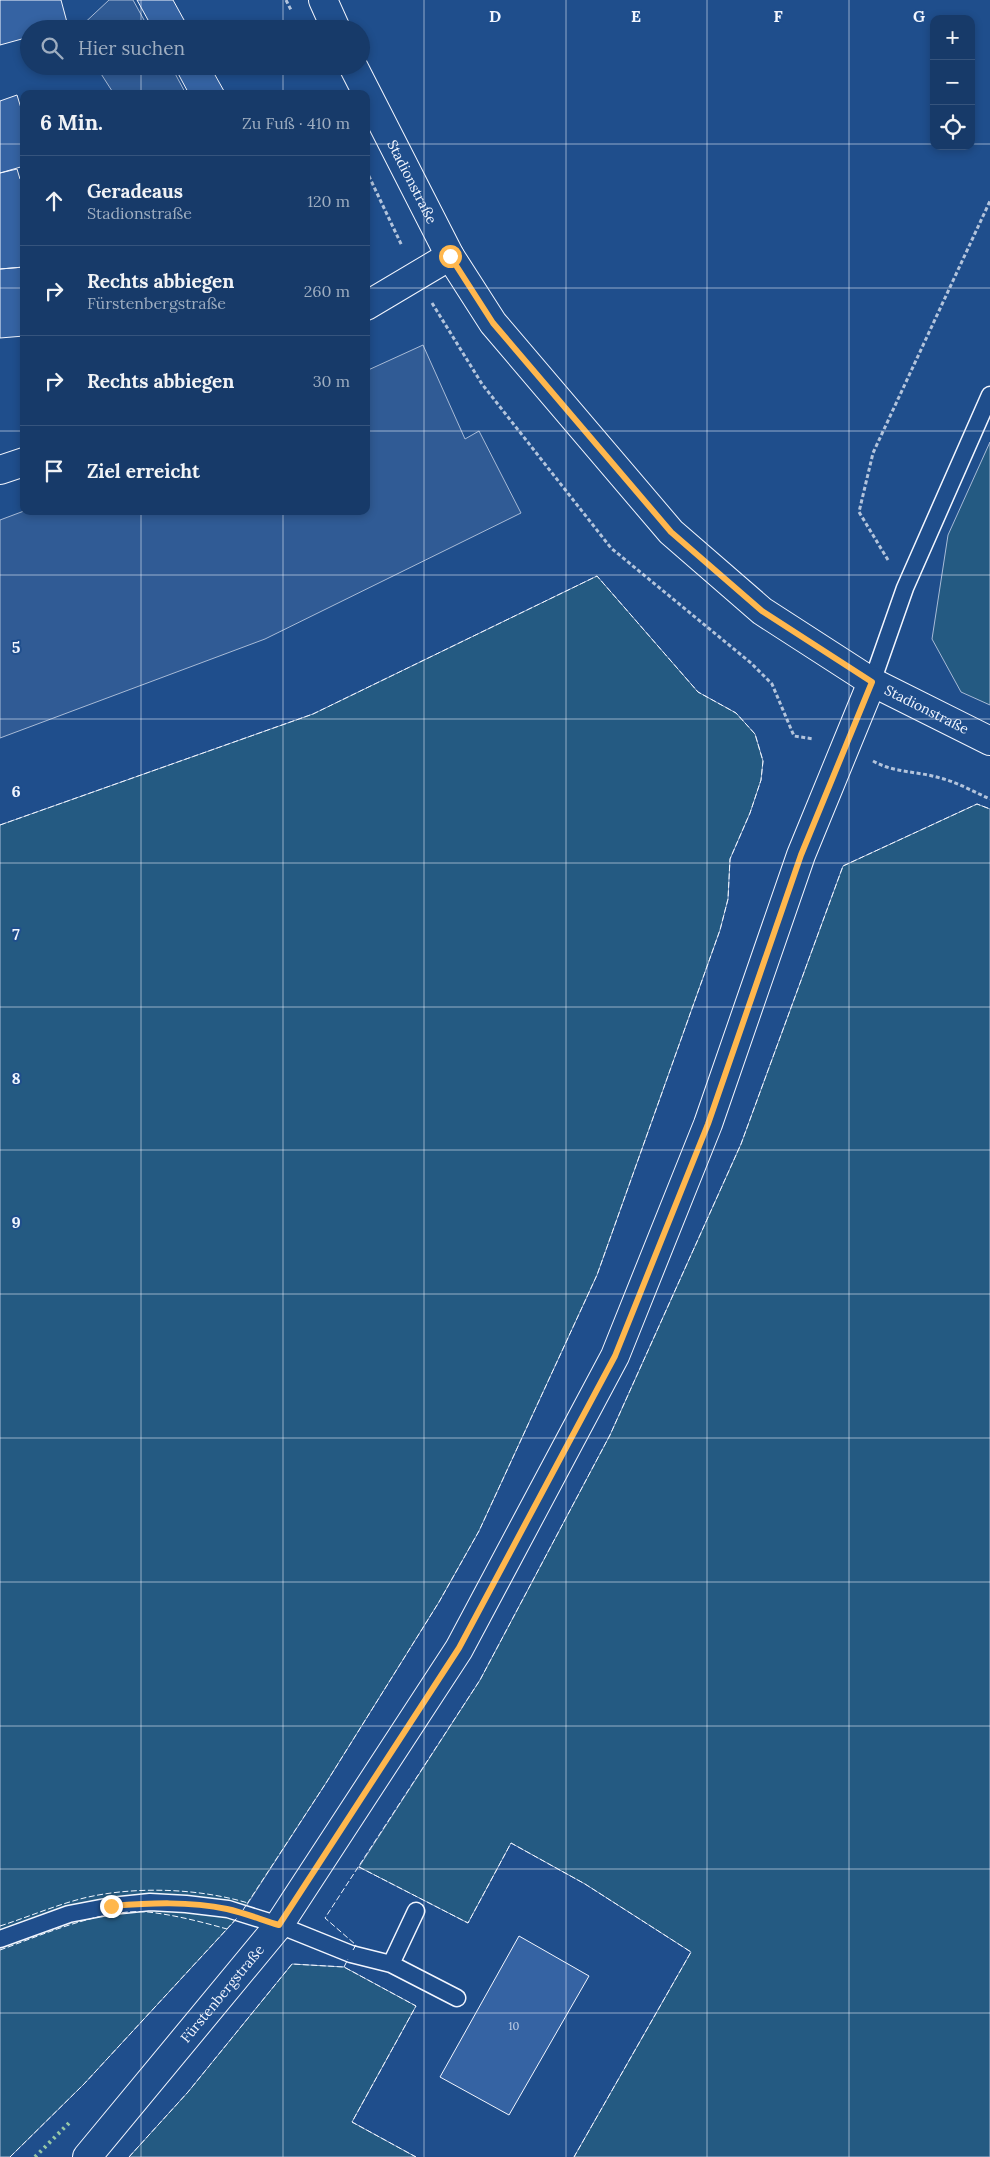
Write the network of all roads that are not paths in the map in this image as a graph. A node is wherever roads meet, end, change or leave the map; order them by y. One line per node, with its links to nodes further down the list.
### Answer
1 (323, 0): 2 (street)
2 (332, 20)
3 (358, 75): 4 (street, Stadionstraße)
4 (365, 90)
5 (370, 99): 6 (street, Stadionstraße)
6 (450, 256): 7 (street); 11 (street, Stadionstraße)
7 (370, 304)
8 (990, 395): 11 (lane)
9 (20, 463): 10 (street)
10 (0, 470)
11 (872, 682): 12 (street, Stadionstraße); 14 (street, Fürstenbergstraße)
12 (990, 741)
13 (416, 1911): 16 (lane)
14 (279, 1925): 15 (lane); 16 (lane); 18 (street, Fürstenbergstraße)
15 (0, 1939)
16 (391, 1964): 17 (lane)
17 (457, 1998)
18 (87, 2157)

